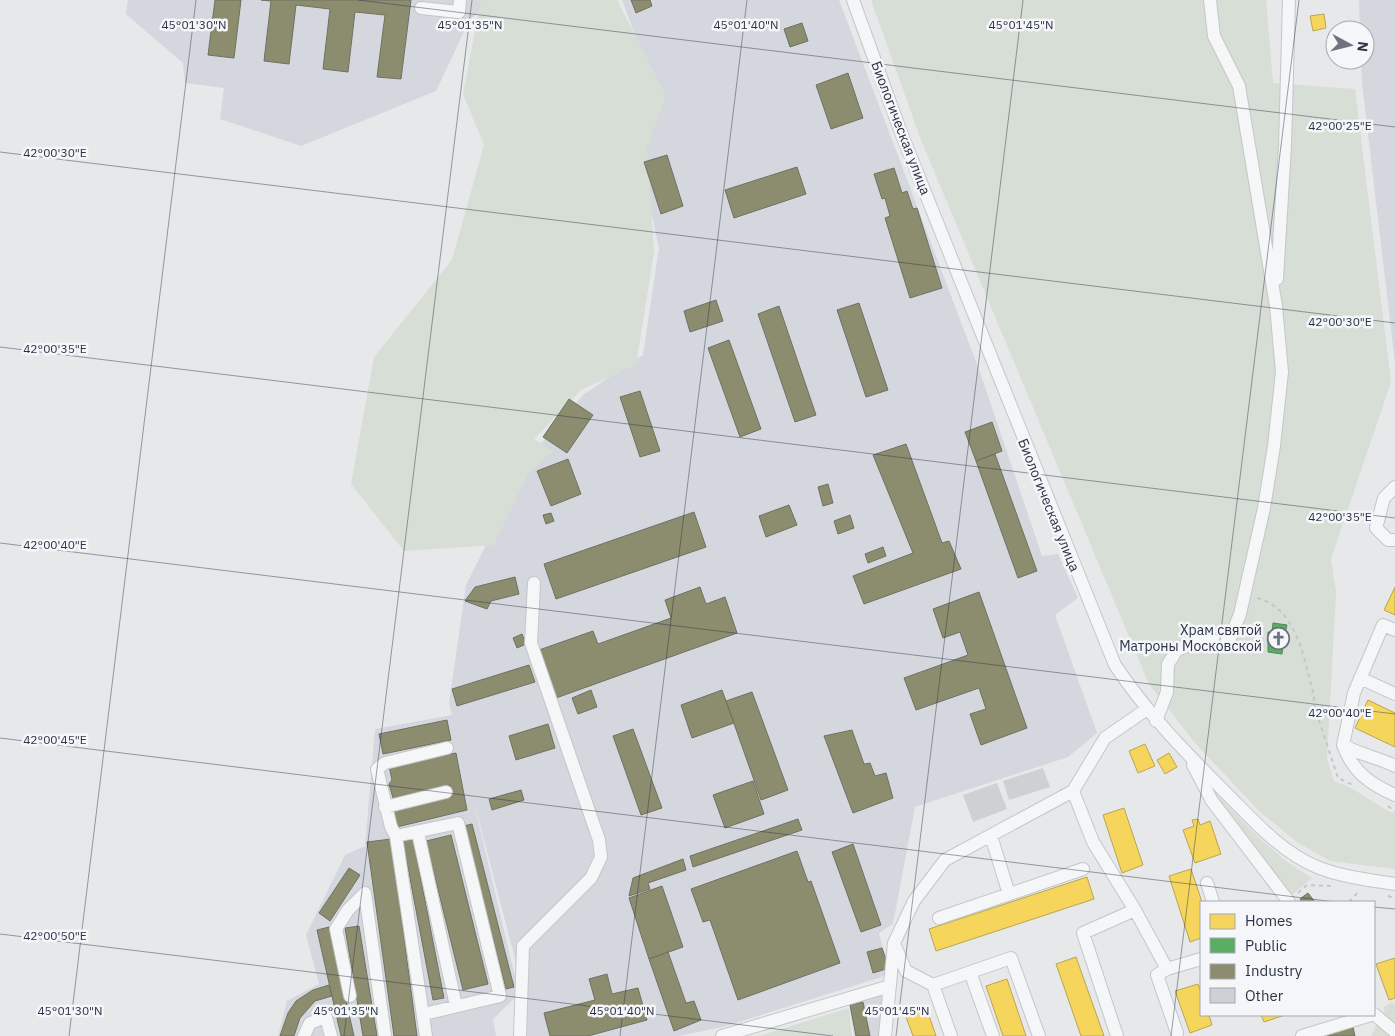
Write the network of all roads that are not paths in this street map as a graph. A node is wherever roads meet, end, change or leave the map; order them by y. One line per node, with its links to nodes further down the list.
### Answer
1 (460, 0): 5 (street)
2 (853, 0): 13 (street, Биологическая улица)
3 (1210, 0): 6 (street)
4 (1289, 0): 6 (street)
5 (421, 8)
6 (1276, 306): 14 (street)
7 (1395, 487): 8 (street)
8 (1395, 540)
9 (534, 582): 51 (street)
10 (1395, 630): 11 (street)
11 (1360, 678): 12 (street); 15 (street)
12 (1395, 694)
13 (1147, 709): 14 (street, Биологическая улица); 19 (street)
14 (1156, 721): 17 (street, Биологическая улица)
15 (1343, 746): 18 (street); 21 (street)
16 (447, 748): 22 (street)
17 (1188, 754): 28 (street, Биологическая улица); 30 (street)
18 (1395, 766)
19 (1073, 790): 25 (street); 32 (street)
20 (446, 792): 22 (street)
21 (1391, 800)
22 (385, 807): 24 (street)
23 (418, 832): 24 (street); 41 (street); 41 (street)
24 (396, 836): 42 (street)
25 (991, 836): 29 (street); 34 (street)
26 (1082, 868): 29 (street)
27 (1207, 883): 31 (street)
28 (1395, 884)
29 (1009, 894): 33 (street)
30 (1292, 900)
31 (1213, 901)
32 (1135, 910): 36 (street); 57 (street)
33 (939, 918)
34 (894, 943): 38 (street); 39 (street)
35 (1200, 959): 36 (street)
36 (1167, 969): 46 (street)
37 (970, 972): 38 (street); 55 (street); 56 (street)
38 (934, 985): 54 (street)
39 (890, 986): 52 (street); 53 (street)
40 (350, 996): 49 (street)
41 (456, 1006): 42 (street)
42 (424, 1014): 50 (street)
43 (1366, 1016): 58 (street)
44 (1375, 1016): 45 (street)
45 (1395, 1032)
46 (1177, 1033)
47 (304, 1036): 48 (street)
48 (331, 1036)
49 (385, 1036)
50 (426, 1036)
51 (520, 1036)
52 (722, 1036)
53 (885, 1036)
54 (951, 1036)
55 (993, 1036)
56 (1039, 1036)
57 (1117, 1036)
58 (1302, 1036)

